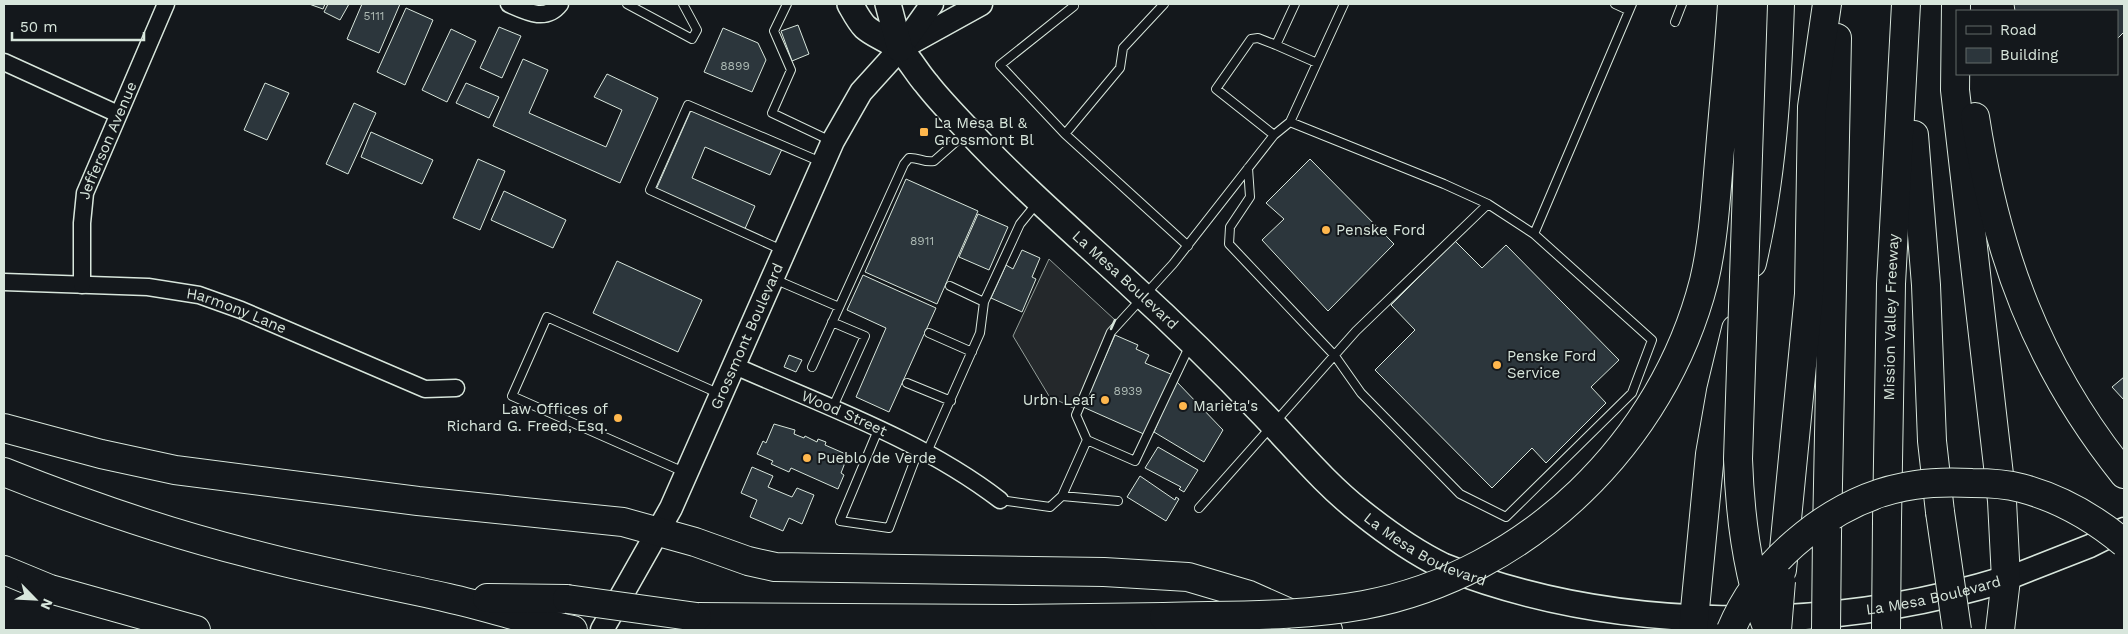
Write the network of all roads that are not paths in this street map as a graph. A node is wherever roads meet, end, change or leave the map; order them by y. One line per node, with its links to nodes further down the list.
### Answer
1 (166, 4): 32 (street, Jefferson Avenue)
2 (509, 4): 3 (street)
3 (560, 4)
4 (627, 4): 5 (lane)
5 (683, 4)
6 (787, 4): 37 (lane)
7 (850, 4): 28 (main road, La Mesa Boulevard)
8 (888, 4): 28 (main road, La Mesa Boulevard)
9 (932, 4): 28 (main road, Grossmont Boulevard)
10 (981, 4): 28 (main road, Grossmont Boulevard)
11 (1164, 4): 35 (lane)
12 (1295, 4): 27 (lane)
13 (1344, 4): 30 (lane)
14 (1615, 4): 24 (lane)
15 (1682, 4): 25 (lane)
16 (1732, 4): 82 (highway, bridge)
17 (1753, 4): 90 (highway, bridge)
18 (1780, 4): 83 (highway)
19 (1827, 4): 91 (highway, bridge)
20 (1838, 4): 92 (highway, bridge)
21 (1906, 4): 26 (highway, Mission Valley Freeway)
22 (1956, 4): 80 (highway)
23 (1074, 6): 35 (lane)
24 (1630, 7): 42 (lane)
25 (1675, 22)
26 (1905, 39): 93 (highway, Mission Valley Freeway, bridge); 94 (highway, bridge)
27 (1276, 45): 30 (lane); 36 (lane)
28 (900, 48): 34 (main road, La Mesa Boulevard); 37 (main road, Grossmont Boulevard)
29 (4, 62): 32 (street)
30 (1317, 63): 33 (lane)
31 (1968, 75): 71 (highway)
32 (118, 114): 47 (street, Jefferson Avenue)
33 (1290, 122): 36 (lane); 41 (lane)
34 (968, 131): 40 (main road, La Mesa Boulevard); 51 (lane)
35 (1065, 134): 43 (lane)
36 (1274, 135): 39 (lane)
37 (833, 141): 38 (main road, Grossmont Boulevard)
38 (823, 163): 44 (main road, Grossmont Boulevard); 44 (lane)
39 (1248, 168): 43 (lane); 56 (lane)
40 (1040, 200): 49 (main road, La Mesa Boulevard); 50 (lane)
41 (1488, 204): 42 (lane); 56 (lane)
42 (1534, 234): 56 (lane)
43 (1188, 246): 49 (lane)
44 (784, 251): 45 (main road, Grossmont Boulevard)
45 (772, 278): 51 (lane); 57 (main road, Grossmont Boulevard)
46 (4, 282): 47 (street, Harmony Lane)
47 (82, 285): 60 (street, Harmony Lane)
48 (950, 286): 50 (lane)
49 (1143, 296): 54 (main road, La Mesa Boulevard); 67 (lane)
50 (984, 302): 55 (lane)
51 (839, 307): 52 (lane)
52 (832, 322): 58 (lane); 63 (lane)
53 (928, 334): 55 (lane)
54 (1192, 341): 64 (main road, La Mesa Boulevard); 67 (lane)
55 (972, 352): 62 (lane)
56 (1334, 356): 64 (lane)
57 (735, 366): 61 (main road, Grossmont Boulevard); 63 (street, Wood Street)
58 (812, 367)
59 (907, 383): 62 (lane)
60 (456, 388)
61 (722, 395): 70 (main road, Grossmont Boulevard); 70 (lane)
62 (951, 401): 68 (lane)
63 (831, 410): 66 (street, Wood Street)
64 (1274, 425): 75 (lane); 83 (main road, La Mesa Boulevard)
65 (4, 428): 77 (highway)
66 (878, 430): 68 (street, Wood Street); 68 (lane)
67 (1086, 440): 72 (lane)
68 (923, 450): 73 (street, Wood Street)
69 (4, 472): 81 (highway)
70 (686, 474): 77 (main road, Grossmont Boulevard)
71 (2124, 474)
72 (1062, 496): 73 (lane); 74 (lane)
73 (1000, 500)
74 (1118, 501)
75 (1199, 508)
76 (2124, 529): 80 (main road, La Mesa Boulevard)
77 (659, 531): 86 (main road, Grossmont Boulevard); 88 (highway)
78 (2124, 543): 89 (highway, bridge)
79 (4, 570): 85 (highway)
80 (2006, 579): 83 (main road, La Mesa Boulevard); 95 (highway)
81 (451, 598): 82 (highway, bridge); 84 (highway)
82 (697, 617): 87 (highway)
83 (1693, 627)
84 (564, 629)
85 (196, 630)
86 (602, 630)
87 (800, 630)
88 (1328, 630)
89 (1731, 630)
90 (1768, 630)
91 (1778, 630)
92 (1826, 630)
93 (1886, 630)
94 (1957, 630)
95 (2000, 630)

